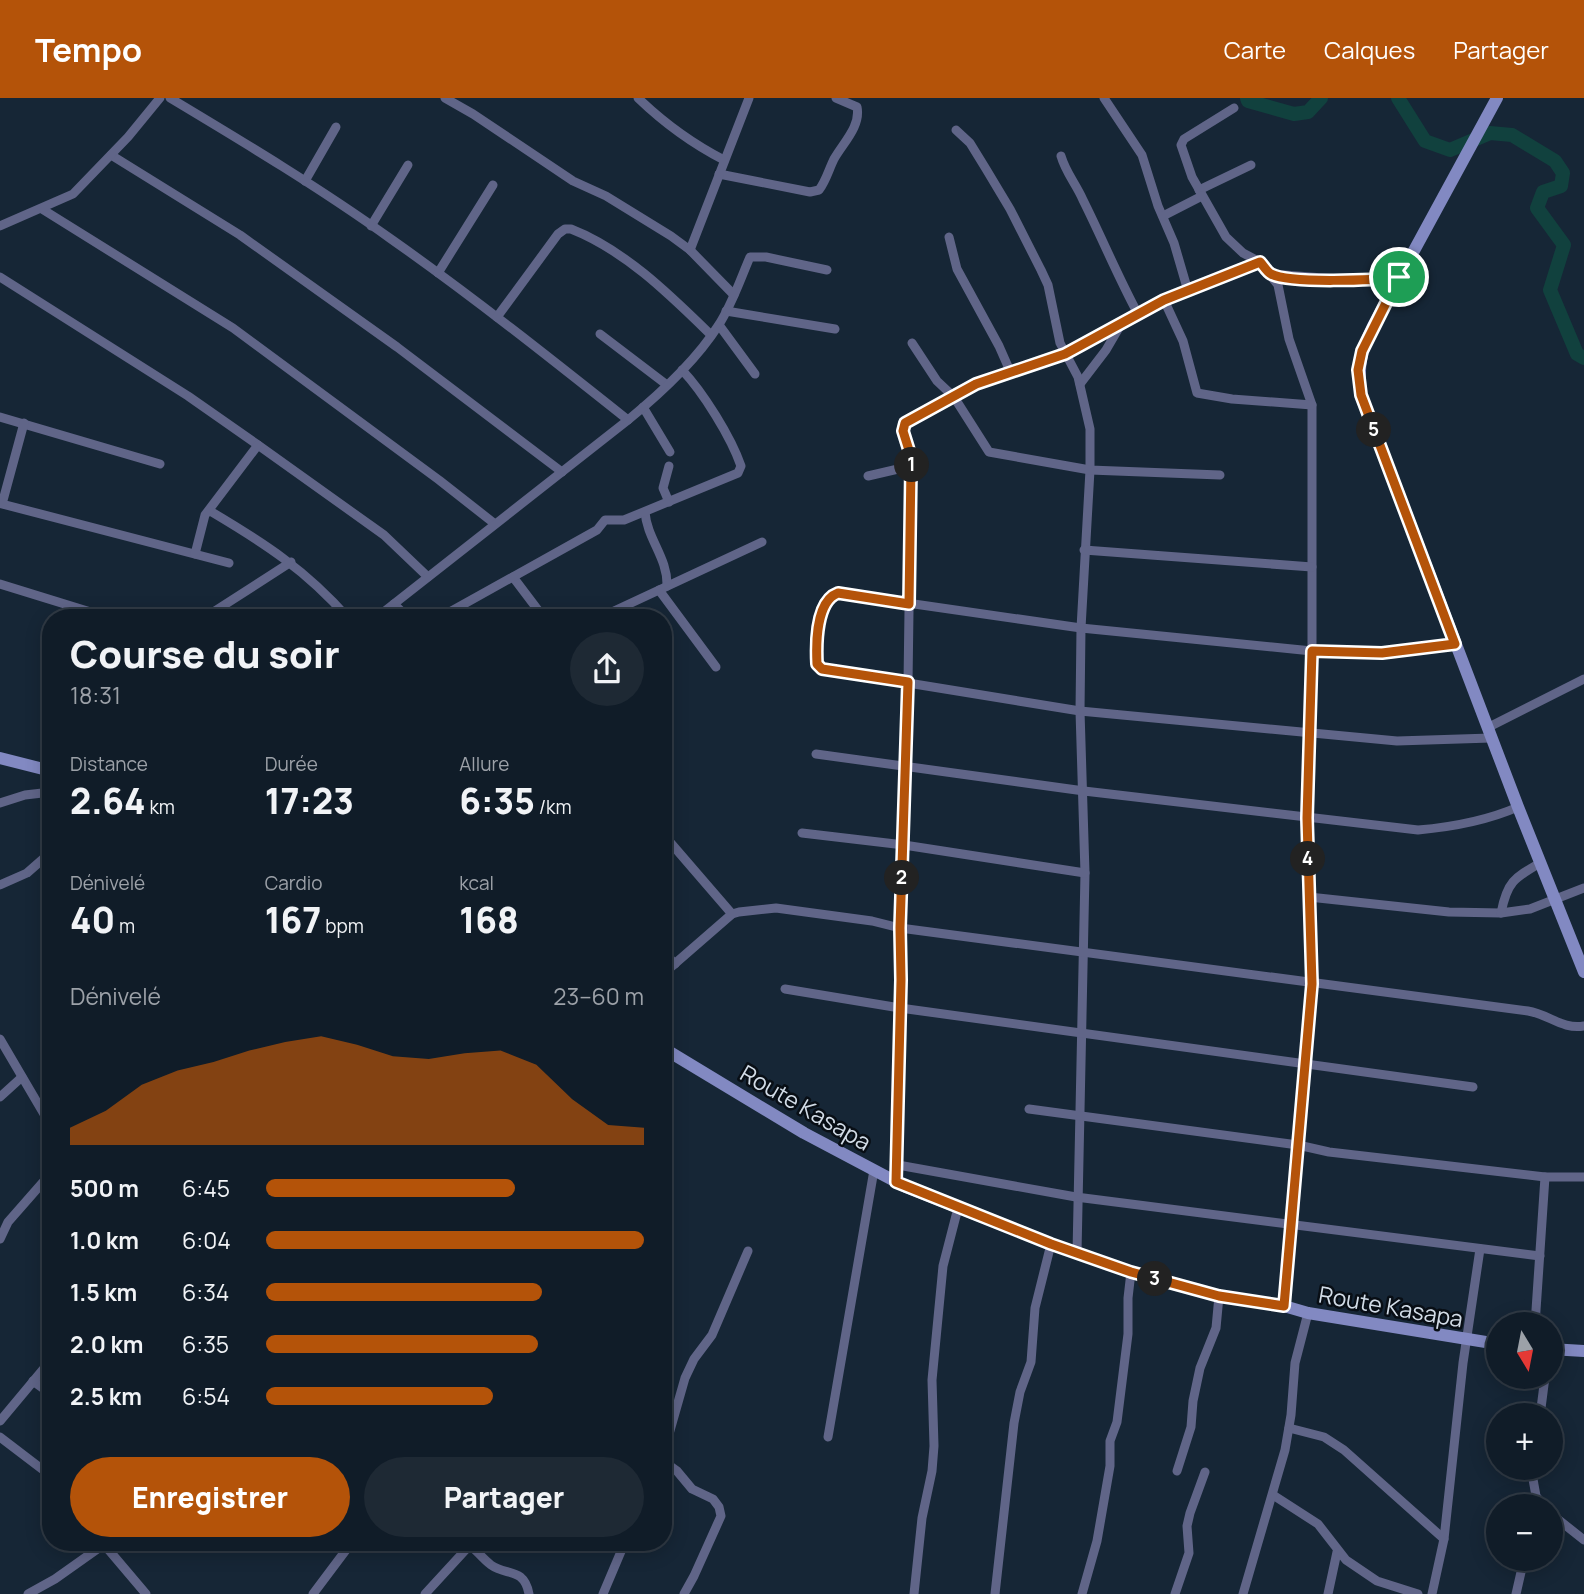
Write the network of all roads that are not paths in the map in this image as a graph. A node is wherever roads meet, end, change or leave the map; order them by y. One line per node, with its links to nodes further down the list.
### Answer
1 (160, 98): 12 (street)
2 (170, 98): 18 (street)
3 (445, 98): 26 (street)
4 (638, 98): 14 (street)
5 (749, 98): 14 (street)
6 (836, 98): 17 (street)
7 (1104, 98): 22 (street)
8 (1497, 98): 32 (main road)
9 (1234, 107): 20 (street)
10 (337, 127): 18 (street)
11 (956, 130): 45 (street)
12 (111, 155): 21 (street); 63 (street)
13 (1061, 156): 37 (street)
14 (724, 160): 17 (street)
15 (408, 164): 24 (street)
16 (1251, 165): 20 (street)
17 (719, 174): 26 (street)
18 (305, 181): 24 (street)
19 (493, 185): 29 (street)
20 (1201, 193): 22 (street); 27 (street)
21 (42, 209): 23 (street); 70 (street)
22 (1163, 216): 33 (street)
23 (0, 226)
24 (371, 226): 29 (street)
25 (949, 237): 47 (street)
26 (690, 250): 34 (street)
27 (1260, 262): 30 (street); 33 (street)
28 (827, 270): 34 (street)
29 (438, 273): 38 (street)
30 (1272, 274): 32 (street); 52 (street)
31 (0, 277): 57 (street)
32 (1399, 277): 92 (main road)
33 (1188, 291): 35 (street)
34 (734, 295): 36 (street)
35 (1164, 300): 37 (street); 52 (street)
36 (726, 311): 39 (street); 41 (street)
37 (1138, 314): 40 (street)
38 (497, 317): 43 (street); 55 (street)
39 (719, 325): 43 (street); 48 (street)
40 (1121, 325): 45 (street); 49 (street)
41 (835, 328)
42 (600, 334): 50 (street)
43 (712, 335): 46 (street)
44 (912, 343): 51 (street)
45 (1065, 354): 47 (street); 49 (street)
46 (682, 370): 50 (street); 66 (street)
47 (1010, 371): 51 (street)
48 (755, 374)
49 (1080, 384): 62 (street)
50 (667, 385): 53 (street)
51 (954, 397): 61 (street); 62 (street)
52 (1312, 405): 76 (street)
53 (643, 407): 55 (street); 58 (street)
54 (0, 417): 56 (street)
55 (628, 420): 63 (street)
56 (24, 423): 59 (street); 67 (street)
57 (258, 445): 68 (street); 77 (street)
58 (670, 452)
59 (160, 464)
60 (670, 466): 66 (street)
61 (911, 466): 65 (street); 82 (street)
62 (1090, 470): 64 (street); 72 (street)
63 (562, 472): 70 (street)
64 (1220, 475)
65 (868, 476)
66 (669, 502): 69 (street)
67 (1, 506): 73 (street)
68 (210, 511): 73 (street); 74 (street)
69 (645, 512): 78 (street); 80 (street)
70 (495, 524): 77 (street)
71 (762, 542): 80 (street)
72 (1084, 550): 76 (street); 91 (street)
73 (195, 554): 75 (street)
74 (290, 562): 84 (street); 85 (street)
75 (229, 563)
76 (1312, 568): 93 (street)
77 (428, 577): 81 (street)
78 (513, 577): 88 (street); 89 (street)
79 (0, 584): 83 (street)
80 (663, 588): 90 (street); 94 (street)
81 (394, 604): 86 (street); 87 (street)
82 (909, 604): 91 (street); 96 (street); 96 (street)
83 (81, 609)
84 (218, 609)
85 (340, 609)
86 (388, 609)
87 (399, 609)
88 (455, 609)
89 (537, 609)
90 (618, 609)
91 (1081, 628): 93 (street); 97 (street)
92 (1455, 644): 93 (street); 98 (main road)
93 (1312, 651): 99 (street)
94 (716, 667)
95 (1584, 680): 98 (street)
96 (908, 682): 97 (street); 102 (street)
97 (1080, 711): 99 (street); 104 (street)
98 (1489, 733): 99 (street); 107 (main road)
99 (1310, 734): 108 (street)
100 (816, 754): 102 (street)
101 (0, 758): 103 (main road)
102 (905, 766): 104 (street); 111 (street)
103 (42, 769)
104 (1084, 790): 108 (street); 114 (street)
105 (42, 793): 106 (street)
106 (0, 803)
107 (1518, 807): 108 (street); 113 (main road)
108 (1307, 818): 117 (street)
109 (802, 833): 111 (street)
110 (672, 844): 120 (street)
111 (904, 845): 114 (street); 121 (street)
112 (42, 860): 115 (street)
113 (1540, 863): 118 (main road); 119 (street)
114 (1086, 873): 122 (street)
115 (0, 885)
116 (1584, 888): 118 (street)
117 (1309, 897): 119 (street); 127 (street)
118 (1555, 899): 119 (street); 126 (main road)
119 (1502, 913)
120 (732, 914): 121 (street); 124 (street)
121 (900, 928): 122 (street); 129 (street)
122 (1084, 952): 127 (street); 131 (street)
123 (672, 961): 124 (street)
124 (675, 964): 125 (street)
125 (672, 966)
126 (1584, 972)
127 (1312, 984): 130 (street); 134 (street)
128 (785, 989): 129 (street)
129 (901, 1008): 131 (street); 142 (street)
130 (1584, 1026)
131 (1082, 1034): 134 (street); 140 (street)
132 (0, 1038): 135 (street)
133 (672, 1053): 143 (main road, Route Kasapa)
134 (1306, 1065): 136 (street); 141 (street)
135 (22, 1077): 137 (street); 139 (street)
136 (1473, 1087)
137 (0, 1097)
138 (1029, 1109): 140 (street)
139 (42, 1111)
140 (1079, 1115): 141 (street); 148 (street)
141 (1298, 1145): 144 (street); 150 (street)
142 (898, 1165): 146 (street); 148 (street)
143 (874, 1170): 146 (main road, Route Kasapa); 172 (street)
144 (1545, 1177): 145 (street); 156 (street)
145 (1584, 1177)
146 (896, 1182): 149 (main road, Route Kasapa)
147 (42, 1183): 151 (street)
148 (1076, 1197): 150 (street); 155 (street)
149 (958, 1208): 152 (main road, Route Kasapa); 197 (street)
150 (1292, 1226): 153 (street); 159 (street)
151 (0, 1239)
152 (1051, 1244): 155 (main road, Route Kasapa); 198 (street)
153 (1480, 1249): 156 (street); 162 (street)
154 (748, 1251): 170 (street)
155 (1077, 1254): 157 (main road, Route Kasapa)
156 (1540, 1256): 160 (street)
157 (1131, 1272): 158 (main road, Route Kasapa); 199 (street)
158 (1219, 1296): 159 (main road, Route Kasapa); 176 (street)
159 (1284, 1306): 161 (main road, Route Kasapa)
160 (1536, 1312)
161 (1308, 1313): 162 (main road, Route Kasapa); 171 (street)
162 (1466, 1340): 163 (main road, Route Kasapa); 180 (street)
163 (1486, 1343)
164 (1563, 1350): 165 (main road)
165 (1584, 1352)
166 (42, 1370): 167 (street)
167 (33, 1381): 168 (street); 169 (street)
168 (42, 1388)
169 (0, 1421)
170 (672, 1426)
171 (1289, 1428): 178 (street); 180 (street)
172 (828, 1437)
173 (1, 1439): 175 (street)
174 (672, 1467): 196 (street)
175 (42, 1469)
176 (1177, 1471)
177 (1205, 1472): 200 (street)
178 (1273, 1495): 188 (street); 201 (street)
179 (1563, 1523): 181 (street)
180 (1444, 1539): 204 (street)
181 (1584, 1539)
182 (92, 1551): 190 (street)
183 (109, 1551): 191 (street)
184 (345, 1551): 192 (street)
185 (463, 1551): 193 (street)
186 (478, 1551): 194 (street)
187 (621, 1551): 195 (street)
188 (1337, 1552): 202 (street); 203 (street)
189 (1521, 1571): 205 (street)
190 (28, 1594)
191 (146, 1594)
192 (313, 1594)
193 (425, 1594)
194 (529, 1594)
195 (603, 1594)
196 (684, 1594)
197 (914, 1594)
198 (995, 1594)
199 (1082, 1594)
200 (1175, 1594)
201 (1244, 1594)
202 (1328, 1594)
203 (1418, 1594)
204 (1432, 1594)
205 (1516, 1594)

